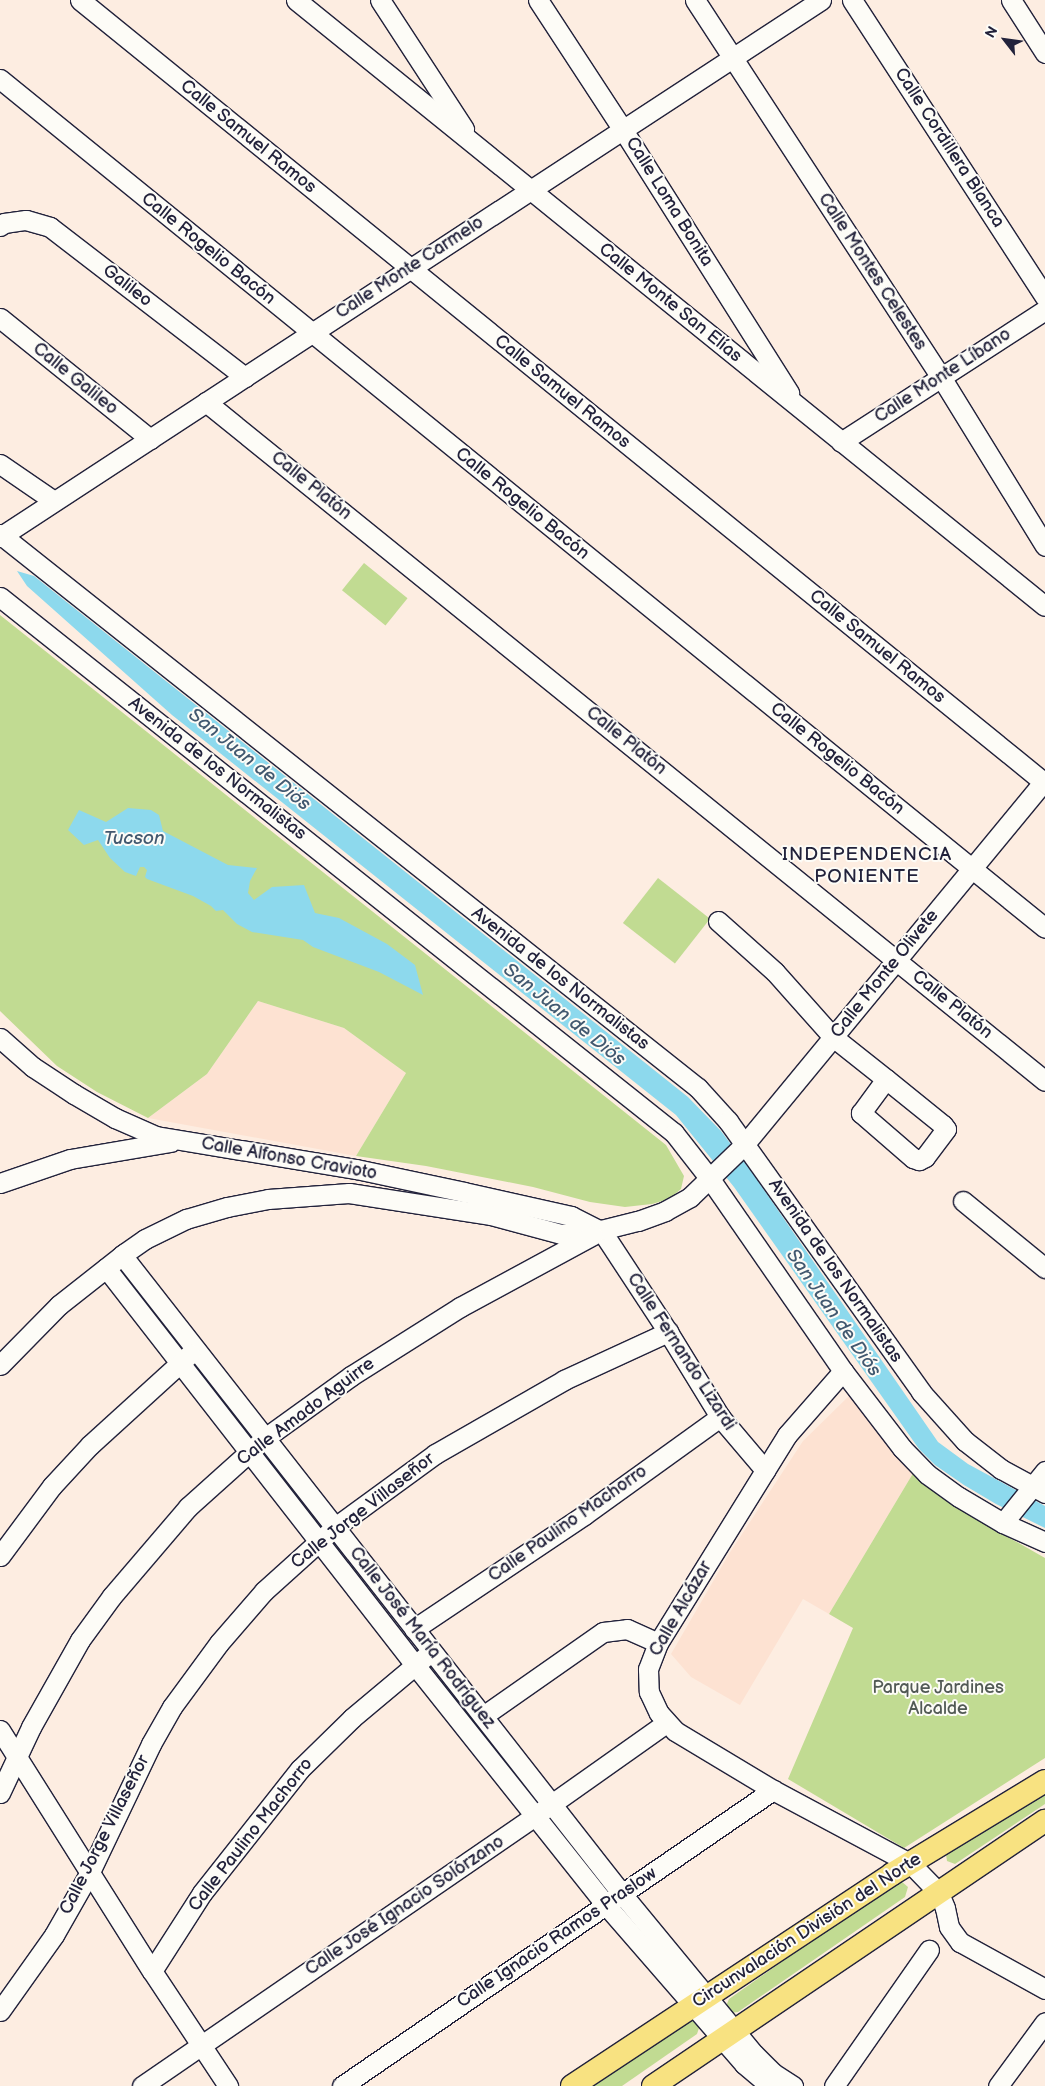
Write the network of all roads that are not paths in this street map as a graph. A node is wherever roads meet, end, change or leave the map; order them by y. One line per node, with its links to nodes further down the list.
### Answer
1 (80, 0): 16 (street, Calle Samuel Ramos)
2 (296, 0): 13 (street, Calle Monte San Elías)
3 (380, 0): 13 (street)
4 (538, 0): 12 (street, Calle Loma Bonita)
5 (695, 0): 10 (street, Calle Montes Celestes)
6 (822, 0): 10 (street, Calle Monte Carmelo)
7 (852, 0): 17 (street, Calle Cordillera Blanca)
8 (1011, 0): 9 (street)
9 (1045, 53)
10 (733, 58): 12 (street, Calle Monte Carmelo); 22 (street, Calle Montes Celestes)
11 (0, 79): 20 (street, Calle Rogelio Bacón)
12 (623, 130): 14 (street, Calle Monte Carmelo); 24 (street, Calle Loma Bonita)
13 (474, 144): 14 (street, Calle Monte San Elías)
14 (530, 190): 16 (street, Calle Monte Carmelo); 24 (street, Calle Monte San Elías)
15 (0, 226): 21 (street, Galileo)
16 (410, 269): 20 (street, Calle Monte Carmelo); 33 (street, Calle Samuel Ramos)
17 (1045, 297)
18 (1045, 310): 22 (street, Calle Monte Líbano)
19 (0, 318): 25 (street, Calle Galileo)
20 (311, 333): 21 (street, Calle Monte Carmelo); 34 (street, Calle Rogelio Bacón)
21 (245, 377): 23 (street, Calle Monte Carmelo)
22 (941, 377): 26 (street, Calle Monte Líbano); 30 (street, Calle Montes Celestes)
23 (206, 402): 25 (street, Calle Monte Carmelo); 37 (street, Calle Platón)
24 (797, 406): 26 (street, Calle Monte San Elías)
25 (150, 439): 28 (street, Calle Monte Carmelo)
26 (841, 442): 32 (street, Calle Monte San Elías)
27 (0, 464): 28 (street)
28 (54, 501): 29 (street, Calle Monte Carmelo)
29 (1, 536): 43 (street, Avenida de los Normalistas)
30 (1045, 546)
31 (0, 597): 45 (street, Avenida de los Normalistas)
32 (1045, 606)
33 (1044, 781): 34 (street, Calle Monte Olivete)
34 (971, 868): 36 (street, Calle Rogelio Bacón); 37 (street, Calle Monte Olivete)
35 (718, 922): 38 (street)
36 (1045, 928)
37 (897, 960): 38 (street, Calle Monte Olivete); 41 (street, Calle Platón)
38 (833, 1037): 40 (street); 43 (street, Calle Monte Olivete)
39 (0, 1038): 42 (street, Calle Alfonso Cravioto)
40 (886, 1079): 40 (street)
41 (1045, 1081)
42 (180, 1141): 44 (street, Calle Alfonso Cravioto); 46 (street)
43 (742, 1146): 45 (street, Calle Monte Olivete); 63 (street, Avenida de los Normalistas)
44 (329, 1165): 47 (street); 49 (street, Calle Alfonso Cravioto)
45 (713, 1177): 49 (street, Calle Monte Olivete); 57 (street, Avenida de los Normalistas)
46 (0, 1183)
47 (376, 1197): 49 (street); 50 (street)
48 (963, 1201): 52 (street)
49 (600, 1230): 53 (street, Calle Fernando Lizardi); 59 (street, Calle Amado Aguirre)
50 (122, 1255): 51 (street); 54 (street, Calle José María Rodríguez)
51 (106, 1268): 55 (street, Calle José María Rodríguez); 56 (street)
52 (1045, 1268)
53 (668, 1332): 58 (street, Calle Fernando Lizardi); 65 (street, Calle Jorge Villaseñor)
54 (196, 1350): 55 (street); 59 (street, Calle José María Rodríguez)
55 (180, 1362): 60 (street, Calle José María Rodríguez); 68 (street)
56 (0, 1365)
57 (843, 1370): 61 (street, Calle Alcázar); 64 (street, Avenida de los Normalistas)
58 (720, 1417): 61 (street, Calle Fernando Lizardi); 69 (street, Calle Paulino Machorro)
59 (265, 1438): 60 (street, Calle Amado Aguirre); 65 (street, Calle José María Rodríguez)
60 (250, 1451): 66 (street, Calle José María Rodríguez); 76 (street, Calle Amado Aguirre)
61 (765, 1470): 70 (street, Calle Alcázar)
62 (1045, 1471): 63 (street)
63 (1035, 1491): 64 (street)
64 (1005, 1520): 67 (street, Avenida de los Normalistas)
65 (335, 1527): 66 (street, Calle Jorge Villaseñor); 69 (street, Calle José María Rodríguez)
66 (320, 1540): 72 (street, Calle José María Rodríguez); 84 (street, Calle Jorge Villaseñor)
67 (1045, 1542)
68 (0, 1556)
69 (414, 1629): 71 (street, Calle José María Rodríguez)
70 (658, 1643): 73 (street); 74 (street, Calle Alcázar)
71 (432, 1652): 72 (street, Calle Paulino Machorro); 73 (street, Calle José María Rodríguez)
72 (415, 1665): 81 (street, Calle José María Rodríguez); 89 (street, Calle Paulino Machorro)
73 (483, 1716): 80 (street, Calle José María Rodríguez)
74 (666, 1723): 78 (street, Calle Alcázar); 80 (street, Calle José Ignacio Solórzano)
75 (0, 1730): 76 (street)
76 (17, 1757): 79 (street, Calle Amado Aguirre); 84 (street)
77 (1045, 1781): 83 (main road, Circunvalación División del Norte)
78 (773, 1790): 83 (street, Calle Alcázar); 86 (street, Calle Ignacio Ramos Praslow)
79 (0, 1794)
80 (552, 1804): 81 (street, Calle José Ignacio Solórzano); 86 (street, Calle José María Rodríguez)
81 (536, 1816): 87 (street, Calle José María Rodríguez); 95 (street, Calle José Ignacio Solórzano)
82 (1045, 1821): 85 (main road)
83 (910, 1863): 85 (street, Calle Alcázar); 91 (main road, Circunvalación División del Norte)
84 (90, 1872): 89 (street); 92 (street, Calle Jorge Villaseñor)
85 (939, 1892): 90 (street); 94 (main road)
86 (622, 1894): 87 (street, Calle Ignacio Ramos Praslow); 91 (street, Calle José María Rodríguez)
87 (606, 1904): 91 (street, Calle José María Rodríguez); 98 (street, Calle Ignacio Ramos Praslow)
88 (929, 1950): 103 (street)
89 (152, 1971): 95 (street)
90 (1045, 1989)
91 (699, 2000): 94 (street); 99 (main road, Circunvalación División del Norte)
92 (0, 2011)
93 (1045, 2022): 104 (street)
94 (728, 2035): 100 (main road); 101 (street); 102 (street)
95 (201, 2045): 96 (street, Calle José Ignacio Solórzano); 97 (street)
96 (142, 2086)
97 (228, 2086)
98 (342, 2086)
99 (572, 2086)
100 (653, 2086)
101 (770, 2086)
102 (793, 2086)
103 (834, 2086)
104 (998, 2086)

